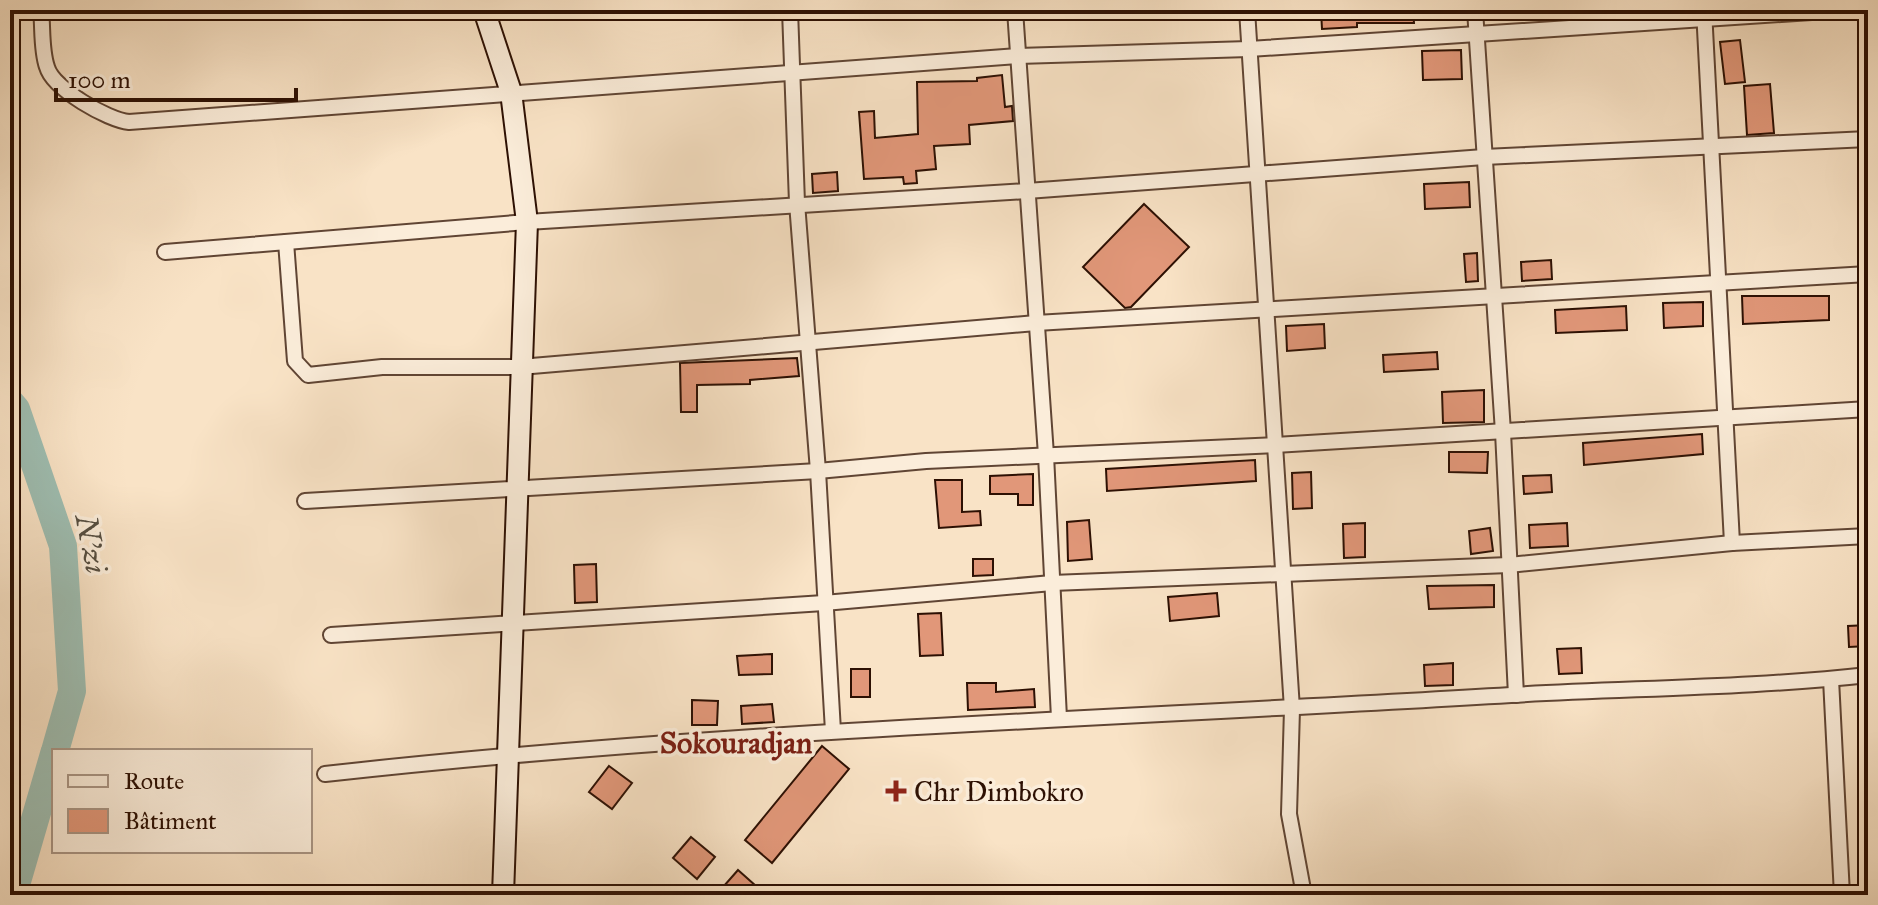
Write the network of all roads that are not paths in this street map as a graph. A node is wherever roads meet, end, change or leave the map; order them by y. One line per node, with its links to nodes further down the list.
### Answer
1 (41, 10): 13 (street)
2 (484, 10): 13 (main road)
3 (790, 10): 12 (street)
4 (1015, 10): 11 (street)
5 (1247, 10): 10 (street)
6 (1475, 10): 9 (street)
7 (1842, 10): 8 (street)
8 (1704, 13): 9 (street); 15 (street)
9 (1476, 33): 10 (street); 16 (street)
10 (1249, 49): 11 (street); 17 (street)
11 (1018, 56): 12 (street); 18 (street)
12 (793, 72): 13 (street); 19 (street)
13 (511, 92): 20 (main road)
14 (1868, 139): 15 (street)
15 (1713, 147): 16 (street); 24 (street)
16 (1484, 157): 17 (street); 25 (street)
17 (1257, 174): 18 (street); 26 (street)
18 (1027, 191): 19 (street); 27 (street)
19 (797, 203): 20 (street); 28 (street)
20 (527, 222): 21 (street); 29 (main road)
21 (286, 242): 22 (street); 29 (street)
22 (165, 252)
23 (1868, 274): 24 (street)
24 (1719, 282): 25 (street); 31 (street)
25 (1493, 297): 26 (street); 32 (street)
26 (1267, 310): 27 (street); 33 (street)
27 (1036, 323): 28 (street); 34 (street)
28 (808, 341): 29 (street); 35 (street)
29 (520, 367): 36 (main road)
30 (1868, 409): 31 (street)
31 (1725, 415): 32 (street); 39 (street)
32 (1503, 432): 33 (street); 40 (street)
33 (1275, 445): 34 (street); 41 (street)
34 (1046, 455): 35 (street); 42 (street)
35 (818, 471): 36 (street); 43 (street)
36 (515, 490): 37 (street); 44 (main road)
37 (305, 501)
38 (1868, 536): 39 (street)
39 (1732, 543): 40 (street)
40 (1509, 565): 41 (street); 48 (street)
41 (1284, 576): 42 (street); 49 (street)
42 (1052, 583): 43 (street); 50 (street)
43 (824, 603): 44 (street); 51 (street)
44 (510, 625): 45 (street); 52 (main road)
45 (331, 635)
46 (1868, 675): 47 (street)
47 (1831, 679): 48 (street); 56 (street)
48 (1516, 695): 49 (street)
49 (1292, 709): 50 (street); 55 (street)
50 (1059, 718): 51 (street)
51 (833, 731): 52 (street)
52 (506, 754): 53 (street); 54 (main road)
53 (325, 774)
54 (503, 895)
55 (1304, 895)
56 (1842, 895)

